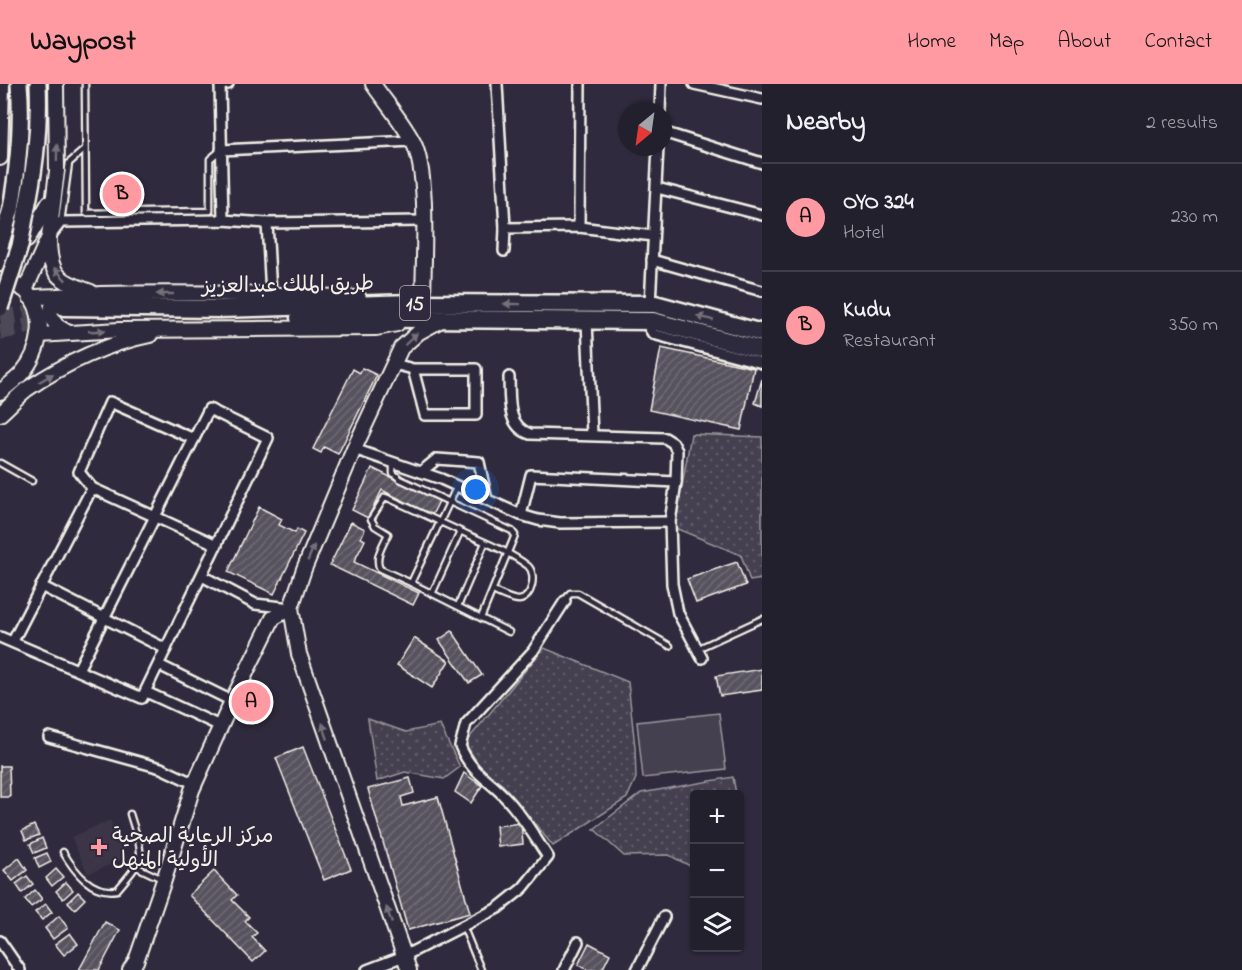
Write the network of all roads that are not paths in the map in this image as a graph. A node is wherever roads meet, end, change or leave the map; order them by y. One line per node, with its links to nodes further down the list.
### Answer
1 (2, 84): 14 (main road)
2 (19, 84): 34 (main road, bridge)
3 (38, 84): 42 (main road, bridge)
4 (56, 84): 23 (main road, one-way to 4)
5 (85, 84): 17 (lane)
6 (228, 84): 18 (street)
7 (373, 84): 16 (main road)
8 (496, 84): 31 (street)
9 (580, 84): 29 (street)
10 (661, 84): 13 (street)
11 (694, 84): 12 (street)
12 (762, 99)
13 (660, 102)
14 (0, 131): 20 (main road)
15 (672, 135): 21 (street)
16 (412, 141): 18 (street); 26 (main road)
17 (85, 149): 18 (lane); 27 (lane)
18 (221, 150): 25 (street)
19 (658, 156): 22 (street)
20 (0, 158)
21 (762, 163)
22 (657, 188): 24 (street); 32 (street)
23 (54, 195): 30 (main road); 33 (main road)
24 (762, 215)
25 (223, 219): 27 (street); 28 (street)
26 (423, 220): 28 (street); 43 (main road)
27 (61, 222): 33 (street)
28 (267, 223): 41 (street)
29 (579, 227): 31 (street); 32 (street)
30 (0, 228)
31 (505, 228): 35 (street)
32 (653, 236): 36 (street)
33 (49, 237): 39 (main road); 40 (main road, one-way to 33)
34 (0, 246)
35 (504, 251)
36 (652, 260): 38 (street); 44 (street)
37 (0, 280): 39 (main road)
38 (762, 291)
39 (27, 293): 45 (main road); 50 (main road)
40 (96, 294): 41 (main road, one-way to 40); 45 (main road)
41 (271, 294): 43 (main road)
42 (0, 308)
43 (419, 309): 44 (highway, طريق الملك عبدالعزيز / 15, one-way to 43); 45 (highway, طريق الملك عبدالعزيز / 15); 46 (highway, طريق الملك عبدالعزيز / 15); 48 (main road)
44 (648, 313): 47 (highway, طريق الملك عبدالعزيز / 15); 49 (highway, طريق الملك عبدالعزيز / 15, one-way to 44); 51 (highway, طريق الملك عبدالعزيز / 15); 52 (street)
45 (65, 314): 48 (main road, one-way to 48); 50 (main road)
46 (441, 320): 47 (highway, طريق الملك عبدالعزيز / 15); 53 (main road, one-way to 46)
47 (587, 321): 58 (street)
48 (177, 330): 57 (main road, one-way to 48)
49 (762, 333)
50 (39, 335): 56 (main road)
51 (762, 350)
52 (762, 363)
53 (394, 364): 54 (street); 60 (main road)
54 (413, 369): 54 (street)
55 (508, 377): 58 (street)
56 (0, 392)
57 (0, 414)
58 (592, 435): 65 (street)
59 (194, 439): 67 (street); 71 (street); 76 (street)
60 (354, 449): 61 (street); 85 (main road, one-way to 60)
61 (393, 462): 63 (street); 69 (lane)
62 (0, 463): 64 (lane)
63 (421, 472): 66 (street); 68 (street)
64 (32, 481)
65 (676, 482): 70 (street); 73 (street)
66 (457, 486): 68 (street); 69 (lane)
67 (92, 488): 71 (street); 80 (street)
68 (487, 500): 70 (street)
69 (450, 502): 72 (lane); 77 (lane)
70 (521, 515): 73 (street)
71 (155, 517): 76 (street); 86 (street)
72 (439, 522): 74 (lane); 79 (lane); 79 (lane)
73 (670, 522): 94 (street)
74 (460, 532): 75 (lane); 82 (lane)
75 (485, 543): 77 (lane); 84 (lane)
76 (217, 545): 78 (street)
77 (508, 553): 81 (lane); 81 (lane)
78 (201, 576): 85 (street); 93 (street)
79 (411, 583): 82 (lane)
80 (41, 586): 86 (street); 91 (street)
81 (493, 591): 87 (lane)
82 (432, 594): 84 (lane)
83 (565, 601): 92 (lane); 107 (street)
84 (458, 606): 87 (lane)
85 (291, 608): 98 (main road); 110 (main road, one-way to 85)
86 (104, 618): 93 (street); 96 (street)
87 (481, 618): 89 (lane)
88 (762, 619): 94 (lane)
89 (509, 632)
90 (0, 637): 91 (street)
91 (13, 641): 96 (street)
92 (670, 646)
93 (166, 650): 95 (street)
94 (699, 654)
95 (159, 665): 97 (street); 98 (street)
96 (78, 670): 97 (street)
97 (146, 692): 99 (street)
98 (232, 701): 99 (main road)
99 (220, 726): 101 (main road)
100 (49, 737): 101 (street)
101 (195, 784): 105 (main road)
102 (130, 814): 104 (lane)
103 (63, 852): 104 (lane)
104 (137, 867): 105 (lane)
105 (164, 880): 112 (main road)
106 (664, 917): 117 (street)
107 (463, 926): 110 (street); 115 (lane)
108 (0, 941): 111 (street)
109 (578, 942): 116 (street)
110 (404, 956): 113 (street); 114 (main road)
111 (20, 970)
112 (130, 970)
113 (367, 970)
114 (409, 970)
115 (481, 970)
116 (564, 970)
117 (637, 970)

